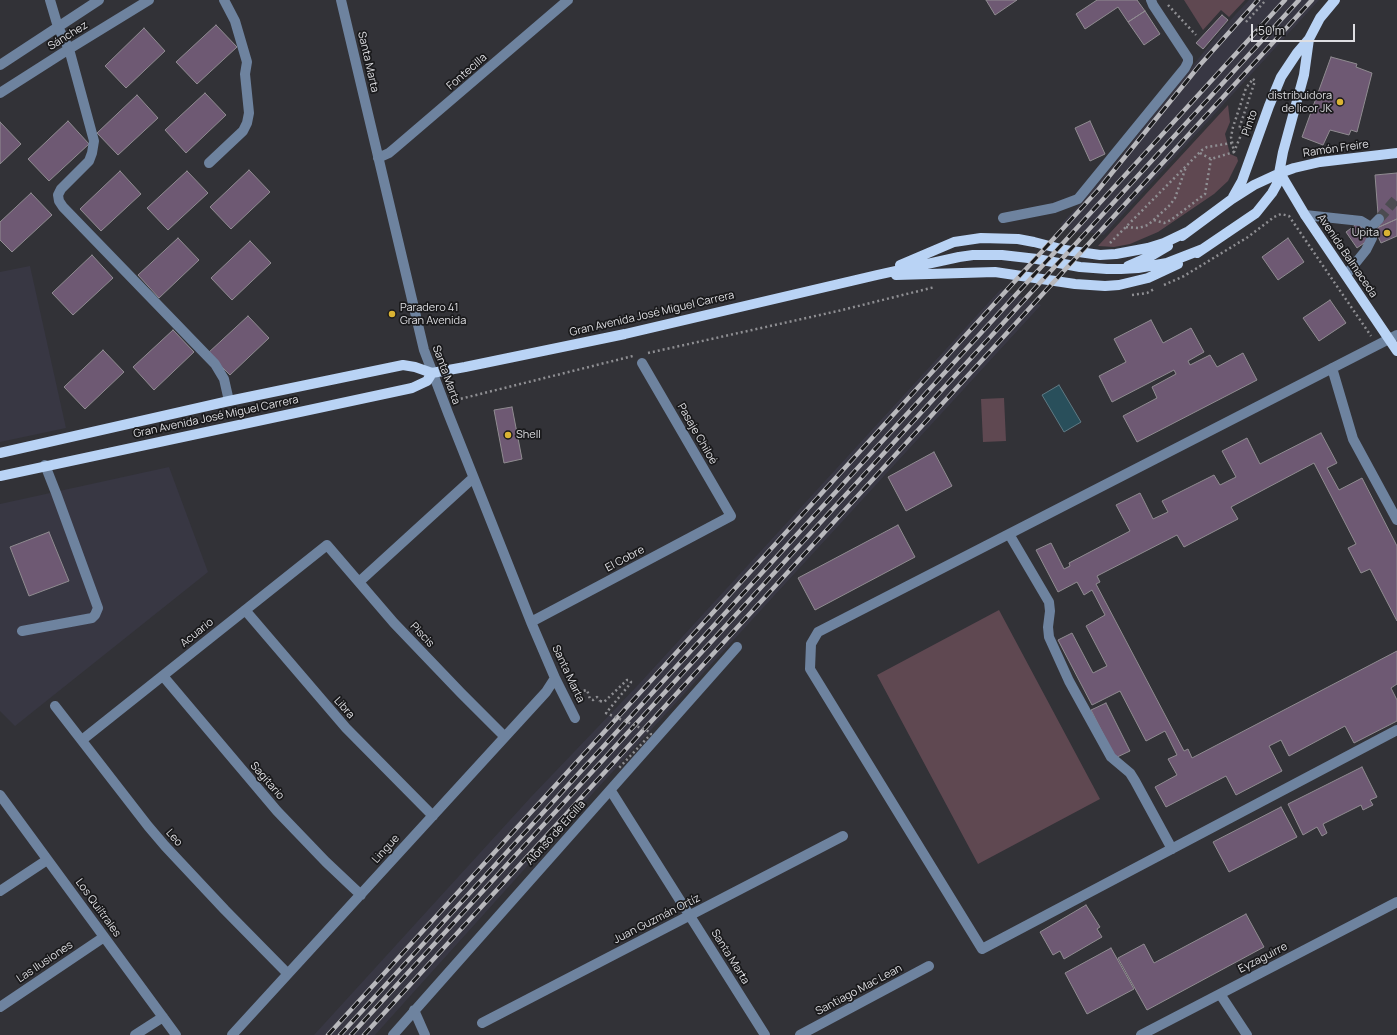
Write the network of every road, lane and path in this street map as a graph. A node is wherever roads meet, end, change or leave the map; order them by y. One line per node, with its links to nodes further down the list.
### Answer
1 (50, 0): 12 (street)
2 (99, 0): 12 (street, Sánchez)
3 (149, 0): 15 (street, Sánchez)
4 (224, 0): 24 (street)
5 (341, 0): 22 (street, Santa Marta)
6 (568, 0): 22 (street, Fontecilla)
7 (1151, 0): 29 (street)
8 (1164, 0): 13 (path)
9 (1266, 0): 11 (path)
10 (1335, 0): 14 (main road, Pinto)
11 (1246, 22)
12 (58, 27): 15 (street); 16 (street, Sánchez)
13 (1196, 35)
14 (1309, 39): 26 (main road, Pinto); 27 (main road, Pinto)
15 (69, 49): 17 (street, Sánchez); 48 (street)
16 (0, 65)
17 (0, 93)
18 (1232, 142): 19 (path); 19 (path); 20 (path)
19 (1234, 152): 23 (path)
20 (1200, 153): 23 (path); 25 (path)
21 (1397, 153): 26 (main road, Ramón Freire)
22 (378, 158): 47 (street, Santa Marta)
23 (1211, 159): 31 (path)
24 (209, 163)
25 (1186, 166): 31 (path); 32 (path)
26 (1280, 173): 27 (main road, Ramón Freire); 28 (main road, Avenida Balmaceda); 36 (main road, Gran Avenida José Miguel Carrera)
27 (1232, 199): 34 (main road, Gran Avenida José Miguel Carrera)
28 (1305, 215): 33 (street); 39 (main road, Avenida Balmaceda)
29 (1003, 218)
30 (1379, 219): 33 (street)
31 (1154, 220): 32 (path)
32 (1126, 227): 35 (path)
33 (1371, 227): 39 (street)
34 (1187, 232): 37 (main road, Gran Avenida José Miguel Carrera); 38 (main road, Gran Avenida José Miguel Carrera)
35 (1108, 245)
36 (1202, 249): 37 (main road, Gran Avenida José Miguel Carrera); 38 (main road, Gran Avenida José Miguel Carrera)
37 (1121, 269): 38 (main road, Gran Avenida José Miguel Carrera)
38 (877, 275): 47 (main road, Gran Avenida José Miguel Carrera)
39 (1346, 275): 42 (main road, Avenida Balmaceda)
40 (936, 287): 45 (path)
41 (1126, 296): 43 (path)
42 (1393, 337): 43 (street); 44 (main road, Avenida Balmaceda)
43 (1376, 345): 46 (street)
44 (1397, 351)
45 (640, 358): 49 (path); 54 (street, Pasaje Chiloé)
46 (1332, 368): 55 (street); 56 (street)
47 (432, 373): 48 (main road, Gran Avenida José Miguel Carrera); 49 (street, Santa Marta); 51 (main road, Gran Avenida José Miguel Carrera)
48 (229, 401): 50 (main road, Gran Avenida José Miguel Carrera)
49 (444, 403): 53 (street, Santa Marta)
50 (0, 453)
51 (45, 465): 52 (main road, Gran Avenida José Miguel Carrera); 61 (street)
52 (0, 476)
53 (473, 478): 58 (street); 60 (street, Santa Marta)
54 (731, 516): 60 (street, El Cobre)
55 (1397, 520)
56 (1009, 534): 76 (street); 76 (street)
57 (327, 545): 58 (street, Piscis); 59 (street, Acuario)
58 (359, 582): 69 (street, Piscis)
59 (245, 610): 63 (street, Acuario); 74 (street, Libra)
60 (531, 622): 64 (street, Santa Marta)
61 (22, 631)
62 (737, 647): 72 (street, Alonso de Ercilla)
63 (163, 676): 70 (street, Acuario); 79 (street, Sagitario)
64 (555, 678): 67 (street, Santa Marta); 69 (street, Lingue)
65 (600, 701): 71 (path, bridge)
66 (55, 706): 70 (street, Leo)
67 (575, 718)
68 (1397, 730): 76 (street)
69 (505, 736): 74 (street, Lingue)
70 (82, 740): 84 (street, Leo)
71 (618, 769)
72 (611, 791): 81 (street, Santa Marta); 87 (street, Alonso de Ercilla)
73 (0, 795): 77 (street, Los Quiltrales)
74 (433, 816): 79 (street, Lingue)
75 (843, 836): 81 (street, Juan Guzmán Ortíz)
76 (1172, 849)
77 (47, 860): 78 (street); 82 (street, Los Quiltrales)
78 (0, 891)
79 (361, 895): 84 (street, Lingue)
80 (1397, 902): 85 (street, Eyzaguirre)
81 (690, 915): 89 (street, Juan Guzmán Ortíz); 95 (street, Santa Marta)
82 (104, 937): 86 (street, Las Ilusiones); 88 (street, Los Quiltrales)
83 (929, 966): 96 (street, Santiago Mac Lean)
84 (288, 974): 92 (street, Lingue)
85 (1220, 994): 97 (street, Eyzaguirre); 98 (street)
86 (0, 1007)
87 (414, 1010): 93 (street, Alonso de Ercilla); 94 (street)
88 (163, 1017): 90 (street); 91 (street, Los Quiltrales)
89 (482, 1023)
90 (135, 1035)
91 (176, 1035)
92 (232, 1035)
93 (393, 1035)
94 (425, 1035)
95 (765, 1035)
96 (800, 1035)
97 (1141, 1035)
98 (1247, 1035)

